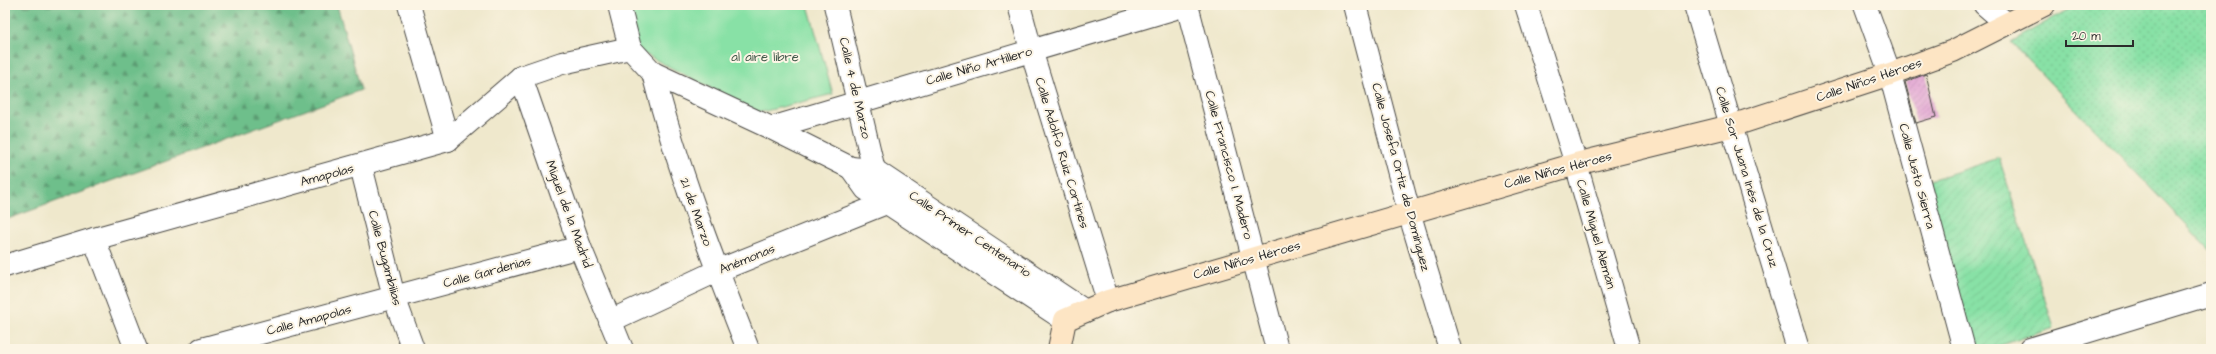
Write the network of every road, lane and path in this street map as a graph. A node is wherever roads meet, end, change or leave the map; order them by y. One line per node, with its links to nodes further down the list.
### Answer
1 (410, 5): 21 (street)
2 (619, 5): 13 (street)
3 (835, 5): 18 (street, Calle 4 de Marzo)
4 (1019, 5): 14 (street, Calle Adolfo Ruiz Cortines)
5 (1186, 5): 14 (street, Calle Niño Artillero); 30 (street, Calle Francisco I. Madero)
6 (1355, 5): 27 (street, Calle Josefa Ortiz de Domínguez)
7 (1526, 5): 22 (street, Calle Miguel Alemán)
8 (1695, 5): 19 (street, Calle Sor Juana Inés de la Cruz)
9 (1865, 5): 16 (street, Calle Justo Sierra)
10 (1985, 5): 12 (street)
11 (2044, 5): 12 (street, Calle Niños Héroes)
12 (2007, 24): 16 (street, Calle Niños Héroes)
13 (630, 48): 15 (street, Calle Primer Centenario); 17 (street, Amapolas)
14 (1031, 50): 18 (street, Calle Niño Artillero); 35 (street, Calle Adolfo Ruiz Cortines)
15 (653, 73): 20 (street, Calle Primer Centenario); 32 (street, 21 de Marzo)
16 (1890, 74): 19 (street, Calle Niños Héroes); 50 (street, Calle Justo Sierra)
17 (521, 78): 21 (street, Amapolas); 29 (street, Miguel de la Madrid)
18 (859, 100): 20 (street, Calle Niño Artillero); 25 (street, Calle 4 de Marzo)
19 (1731, 126): 22 (street, Calle Niños Héroes); 49 (street, Calle Sor Juana Inés de la Cruz)
20 (771, 128): 24 (street, Calle Primer Centenario)
21 (448, 140): 23 (street, Amapolas)
22 (1576, 164): 27 (street, Calle Niños Héroes); 48 (street, Calle Miguel Alemán)
23 (361, 166): 28 (street, Amapolas); 34 (street, Calle Bugambilias)
24 (851, 168): 25 (street, Calle Primer Centenario); 26 (street, Calle Primer Centenario)
25 (874, 170): 36 (street, Calle Primer Centenario)
26 (886, 203): 32 (street, Anémonas); 37 (street, Calle Primer Centenario)
27 (1409, 212): 30 (street, Calle Niños Héroes); 47 (street, Calle Josefa Ortiz de Domínguez)
28 (94, 239): 31 (street, Amapolas); 40 (street)
29 (580, 247): 34 (street, Calle Gardenias); 38 (street, Miguel de la Madrid)
30 (1253, 259): 35 (street, Calle Niños Héroes); 46 (street, Calle Francisco I. Madero)
31 (5, 266)
32 (717, 271): 38 (street, Anémonas); 44 (street, 21 de Marzo)
33 (2211, 294): 39 (street)
34 (394, 297): 41 (street, Calle Amapolas); 42 (street, Calle Bugambilias)
35 (1108, 301): 36 (street, Calle Niños Héroes)
36 (1085, 311): 37 (street, Calle Niños Héroes)
37 (1066, 320): 45 (street)
38 (610, 321): 43 (street, Miguel de la Madrid)
39 (2064, 344): 51 (street)
40 (136, 349)
41 (201, 349)
42 (412, 349)
43 (622, 349)
44 (748, 349)
45 (1059, 349)
46 (1277, 349)
47 (1450, 349)
48 (1630, 349)
49 (1798, 349)
50 (1964, 349)
51 (2030, 349)

